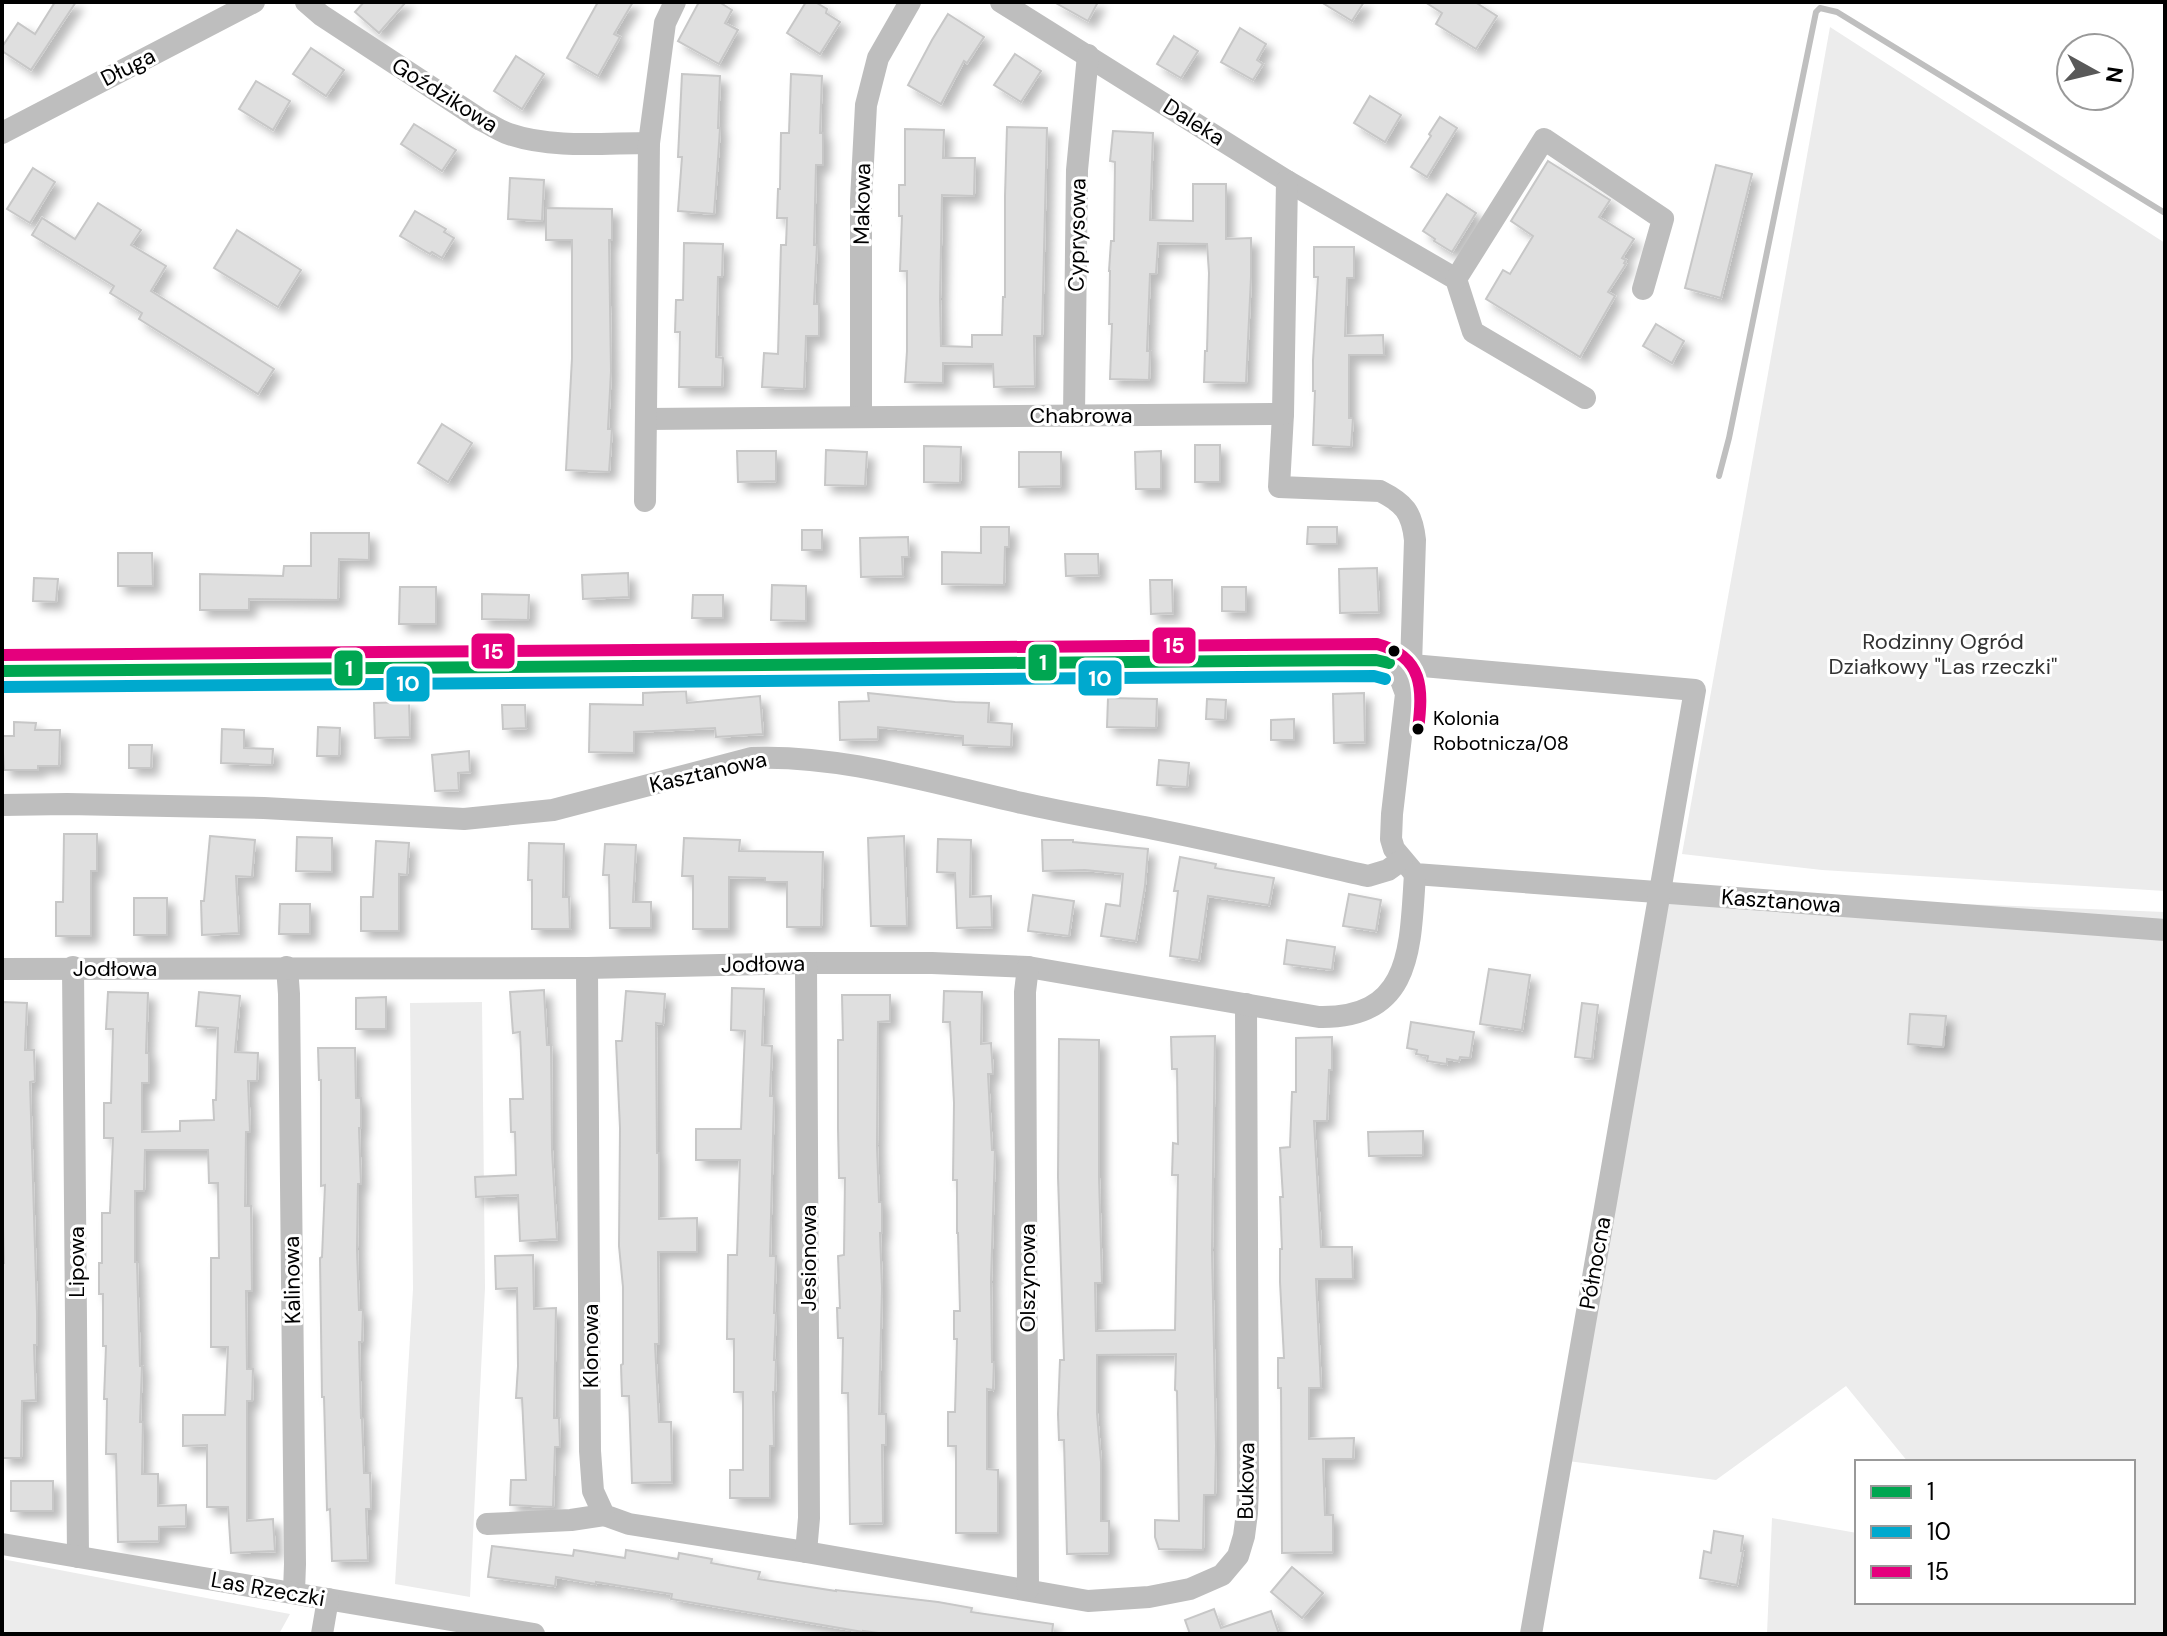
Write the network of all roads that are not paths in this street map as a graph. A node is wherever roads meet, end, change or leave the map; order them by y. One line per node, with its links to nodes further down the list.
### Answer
1 (205, 2): 7 (street)
2 (254, 2): 7 (street, Długa)
3 (306, 2): 10 (street, Goździkowa)
4 (675, 2): 10 (street)
5 (910, 2): 17 (street, Makowa)
6 (1001, 2): 8 (street, Daleka)
7 (220, 19): 9 (street, Długa)
8 (1088, 55): 11 (street, Daleka); 16 (street, Cyprysowa)
9 (2, 133)
10 (649, 143): 18 (street)
11 (1287, 181): 12 (street, Daleka); 15 (street)
12 (1456, 279): 13 (street); 14 (street)
13 (1643, 289)
14 (1585, 398)
15 (1283, 414): 16 (street, Chabrowa); 20 (street)
16 (1074, 415): 17 (street, Chabrowa)
17 (861, 417): 18 (street, Chabrowa)
18 (646, 419): 19 (street)
19 (645, 501)
20 (1400, 664): 21 (street); 23 (street); 24 (street, Północna)
21 (2, 671)
22 (2, 805): 23 (street, Kasztanowa)
23 (1409, 867): 24 (street, Kasztanowa); 32 (street, Jodłowa)
24 (1659, 892): 25 (street, Kasztanowa); 43 (street, Północna)
25 (2165, 930)
26 (806, 963): 29 (street, Jodłowa); 30 (street, Jodłowa); 36 (street, Jesionowa)
27 (73, 967): 28 (street, Jodłowa); 31 (street, Jodłowa); 37 (street, Lipowa)
28 (287, 967): 30 (street, Jodłowa); 39 (street, Kalinowa)
29 (1028, 967): 32 (street, Jodłowa); 38 (street, Olszynowa)
30 (587, 968): 33 (street, Klonowa)
31 (2, 969)
32 (1246, 1004): 38 (street, Bukowa)
33 (604, 1515): 34 (street); 36 (street)
34 (487, 1524)
35 (2, 1544): 37 (street, Las Rzeczki)
36 (806, 1552): 38 (street, Bukowa)
37 (78, 1557): 39 (street, Las Rzeczki)
38 (1028, 1589)
39 (294, 1592): 40 (street, Las Rzeczki)
40 (328, 1599): 41 (street); 42 (street, Las Rzeczki)
41 (322, 1634)
42 (534, 1634)
43 (1531, 1634)

